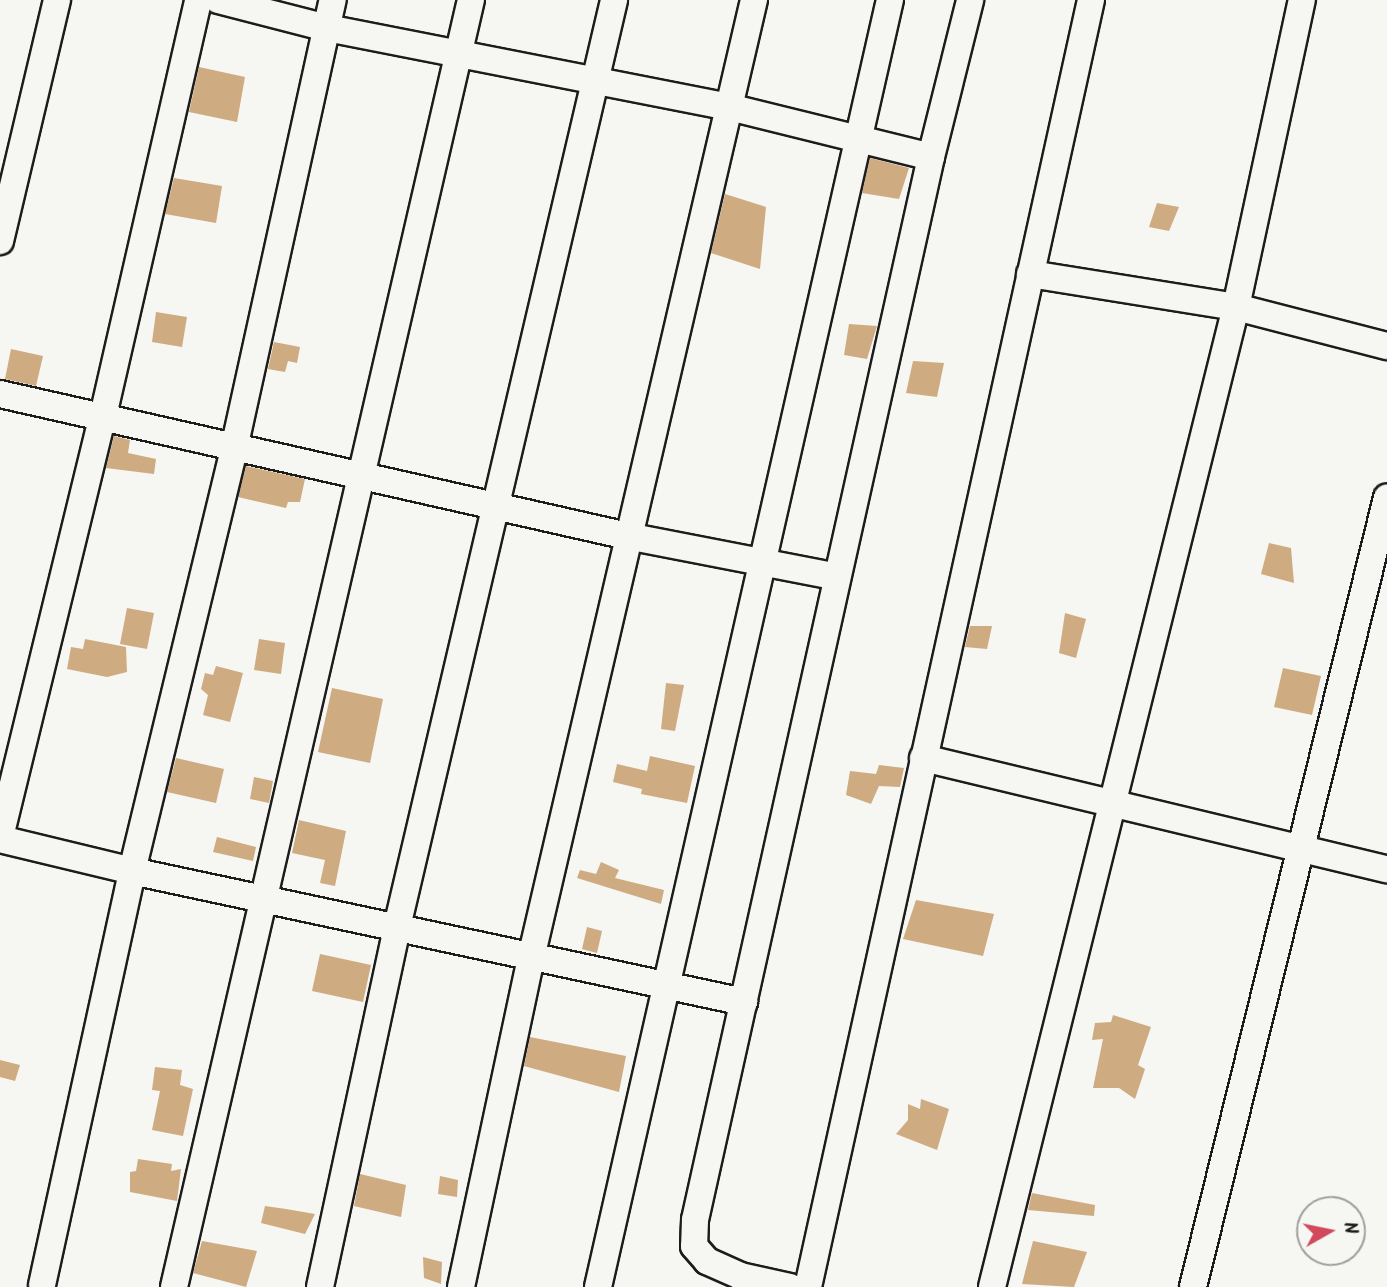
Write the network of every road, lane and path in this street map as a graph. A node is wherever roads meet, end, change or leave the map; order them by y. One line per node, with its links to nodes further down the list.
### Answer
1 (57, 0): 18 (street)
2 (198, 0): 23 (street)
3 (218, 0): 12 (street)
4 (334, 0): 12 (street)
5 (471, 0): 13 (street)
6 (614, 0): 14 (street)
7 (754, 0): 15 (street)
8 (890, 0): 16 (street)
9 (970, 0): 17 (street)
10 (1090, 0): 19 (street)
11 (1302, 0): 20 (street)
12 (327, 27): 13 (street); 24 (street)
13 (458, 51): 14 (street); 25 (street)
14 (594, 80): 15 (street); 27 (street)
15 (729, 107): 16 (street); 28 (street)
16 (857, 140): 17 (street); 29 (street)
17 (931, 157): 30 (street)
18 (0, 241)
19 (1030, 274): 20 (street); 31 (street)
20 (1236, 307): 21 (street); 32 (street)
21 (1387, 346)
22 (0, 394): 23 (street)
23 (103, 416): 24 (street); 33 (street)
24 (234, 444): 25 (street); 36 (street)
25 (365, 475): 27 (street); 37 (street)
26 (1387, 498): 34 (street)
27 (498, 504): 28 (street); 38 (street)
28 (632, 537): 29 (street); 39 (street)
29 (763, 564): 30 (street); 40 (street)
30 (837, 577): 41 (street)
31 (923, 758): 32 (street); 48 (street)
32 (1112, 803): 34 (street); 49 (street)
33 (0, 838): 36 (street)
34 (1300, 848): 35 (street); 50 (street)
35 (1387, 869)
36 (132, 871): 37 (street); 42 (street)
37 (267, 898): 38 (street); 43 (street)
38 (397, 927): 39 (street); 44 (street)
39 (531, 958): 40 (street); 45 (street)
40 (664, 982): 41 (street); 46 (street)
41 (744, 1002): 47 (street)
42 (42, 1285)
43 (174, 1287)
44 (320, 1287)
45 (461, 1287)
46 (598, 1287)
47 (790, 1287)
48 (808, 1287)
49 (992, 1287)
50 (1193, 1287)

